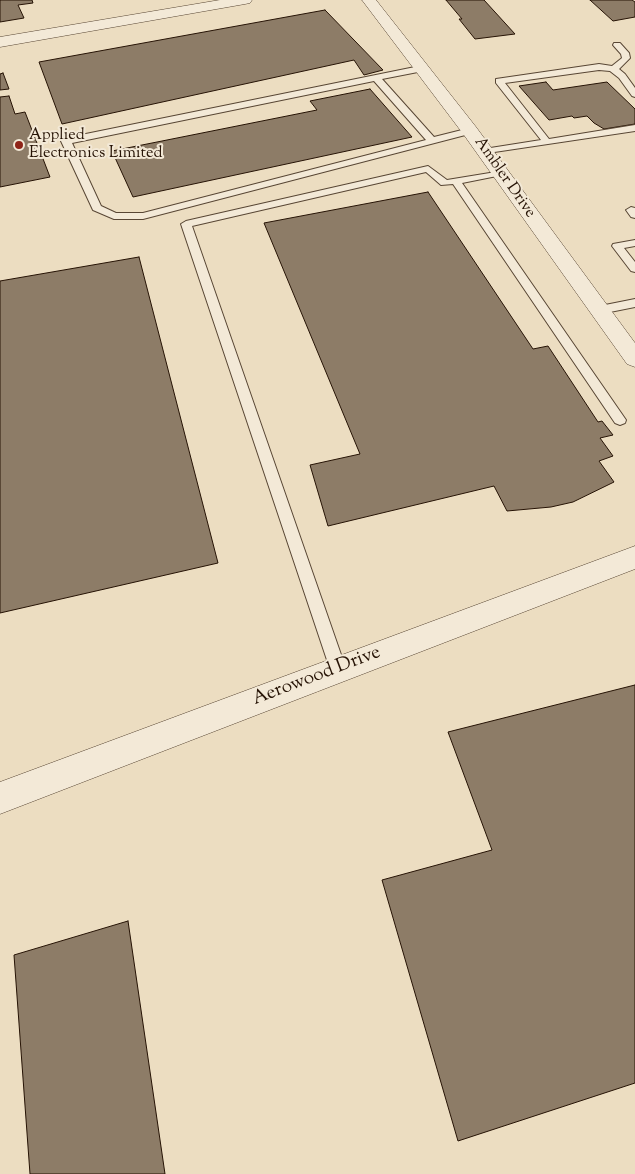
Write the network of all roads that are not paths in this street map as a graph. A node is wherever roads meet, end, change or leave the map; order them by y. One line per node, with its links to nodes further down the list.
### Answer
1 (245, 0): 3 (street)
2 (369, 0): 6 (street, Ambler Drive)
3 (207, 3): 4 (street)
4 (0, 42)
5 (617, 45): 7 (lane)
6 (420, 69): 8 (lane); 11 (street, Ambler Drive)
7 (613, 69): 9 (lane); 13 (lane)
8 (376, 78): 12 (lane); 12 (lane)
9 (635, 94)
10 (635, 128): 13 (lane)
11 (470, 131): 12 (lane); 14 (street, Ambler Drive)
12 (432, 141)
13 (548, 142): 14 (lane)
14 (484, 152): 15 (street, Ambler Drive)
15 (499, 173): 16 (lane); 20 (street, Ambler Drive)
16 (456, 181): 22 (lane); 24 (lane)
17 (635, 243): 18 (lane)
18 (635, 269)
19 (635, 303): 20 (lane)
20 (600, 310): 21 (street, Ambler Drive)
21 (635, 359)
22 (620, 420)
23 (635, 557): 24 (street, Aerowood Drive)
24 (338, 669): 25 (street, Aerowood Drive)
25 (0, 798)

